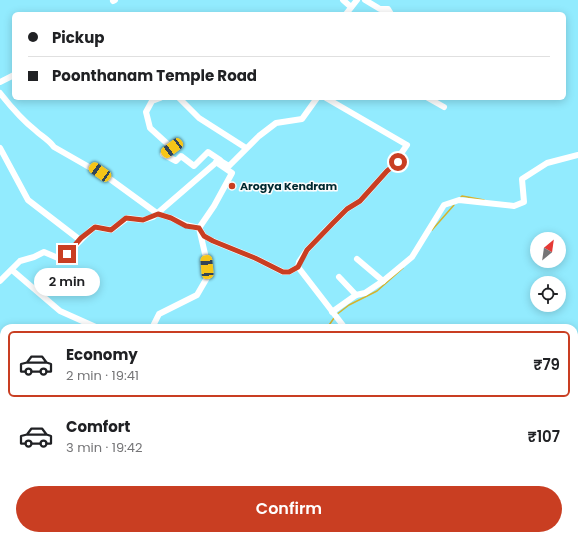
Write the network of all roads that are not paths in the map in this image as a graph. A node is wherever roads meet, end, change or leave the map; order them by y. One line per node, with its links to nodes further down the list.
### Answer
1 (343, 0): 4 (street)
2 (357, 0): 4 (street)
3 (365, 0): 6 (street)
4 (351, 7): 5 (street)
5 (347, 12)
6 (390, 12)
7 (12, 76): 8 (street)
8 (0, 82)
9 (0, 93): 20 (street)
10 (152, 100): 19 (street)
11 (181, 100): 17 (street)
12 (316, 100): 17 (street)
13 (329, 100): 24 (street)
14 (433, 100): 15 (street)
15 (444, 107)
16 (0, 148): 22 (street)
17 (246, 148): 19 (street)
18 (578, 155): 28 (street)
19 (218, 161): 20 (street); 21 (street)
20 (158, 214): 21 (street); 22 (street)
21 (199, 228): 24 (street); 32 (street)
22 (80, 240): 25 (street)
23 (357, 259): 28 (street)
24 (298, 267): 30 (street)
25 (12, 270): 27 (street); 31 (street)
26 (339, 277): 29 (street)
27 (0, 281)
28 (383, 281): 29 (street)
29 (356, 295): 30 (street)
30 (332, 312): 33 (street)
31 (89, 324)
32 (154, 324)
33 (342, 324)

